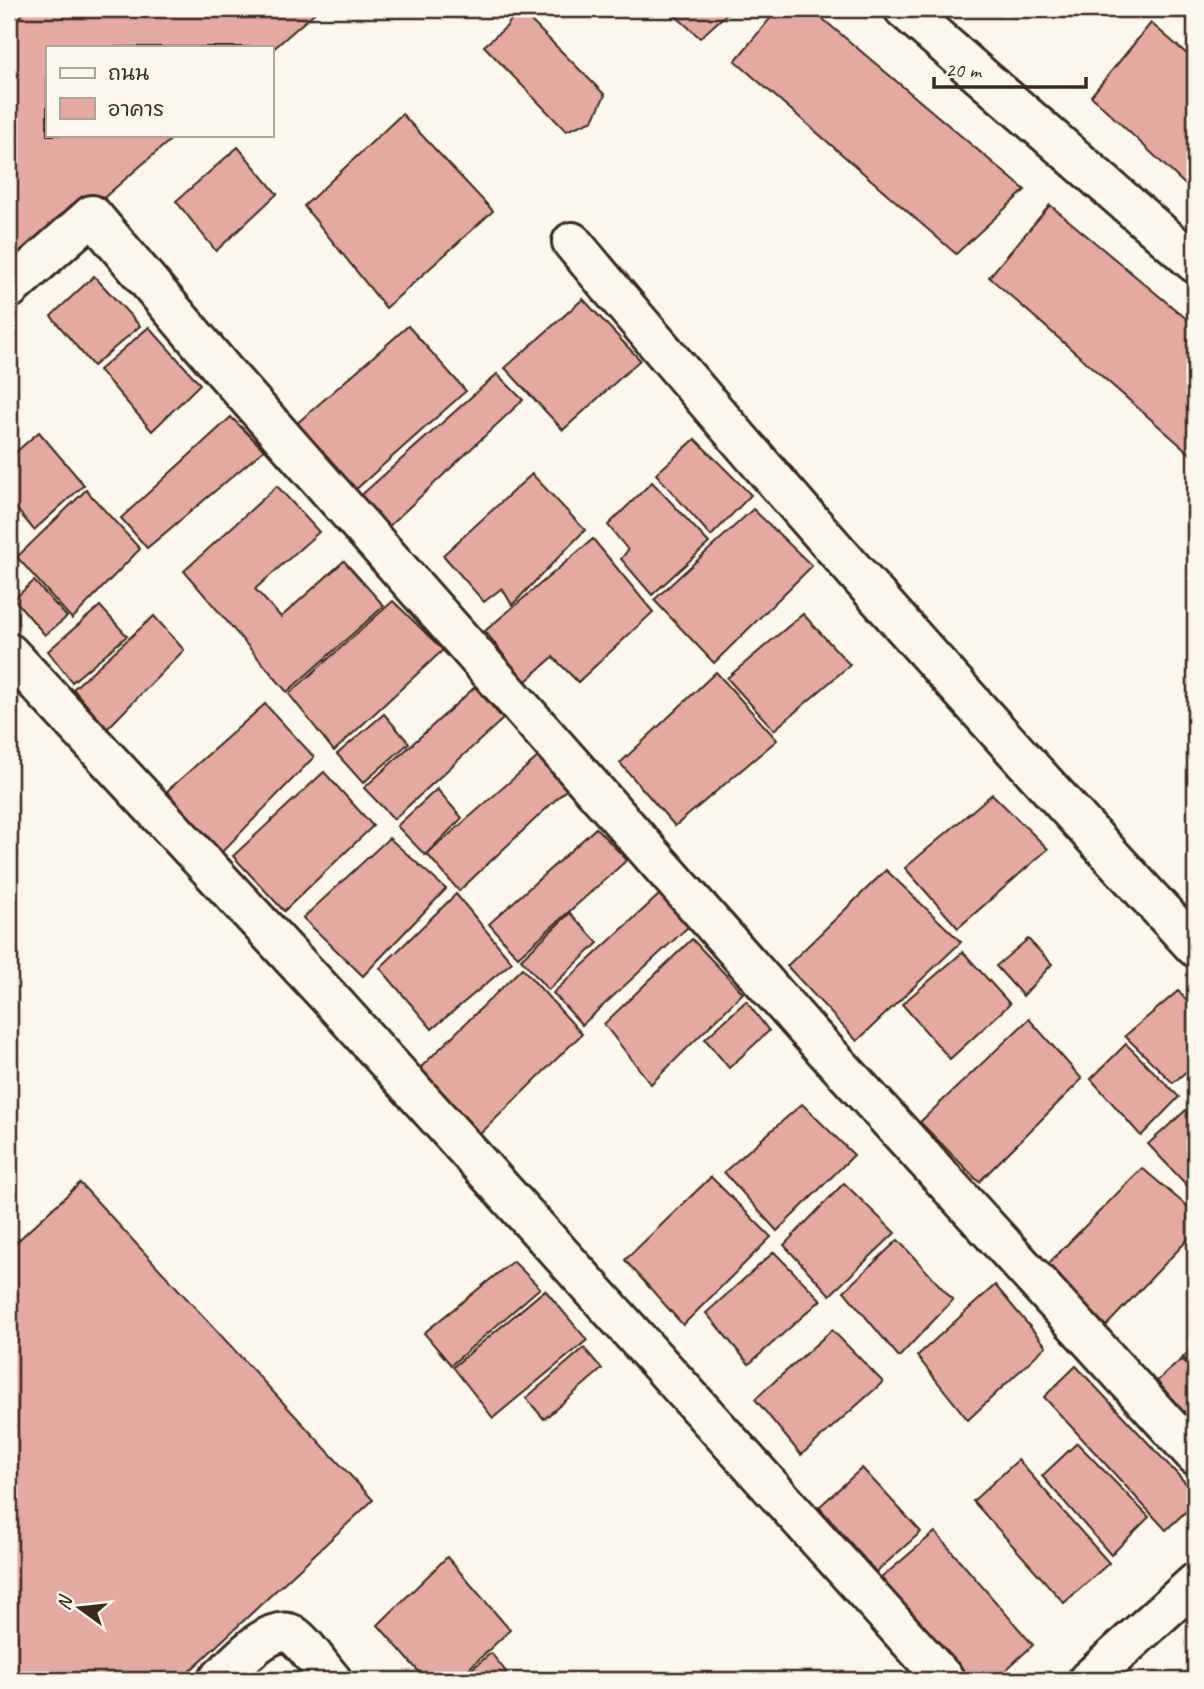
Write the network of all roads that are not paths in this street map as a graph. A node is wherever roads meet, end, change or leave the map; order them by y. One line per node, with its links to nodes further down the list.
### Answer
1 (904, 9): 3 (street)
2 (572, 243): 6 (street)
3 (1195, 263)
4 (9, 289): 7 (street)
5 (9, 653): 11 (street)
6 (1195, 947)
7 (1195, 1455)
8 (1195, 1583): 12 (street)
9 (218, 1680): 10 (street)
10 (332, 1680)
11 (945, 1680)
12 (1088, 1680)

